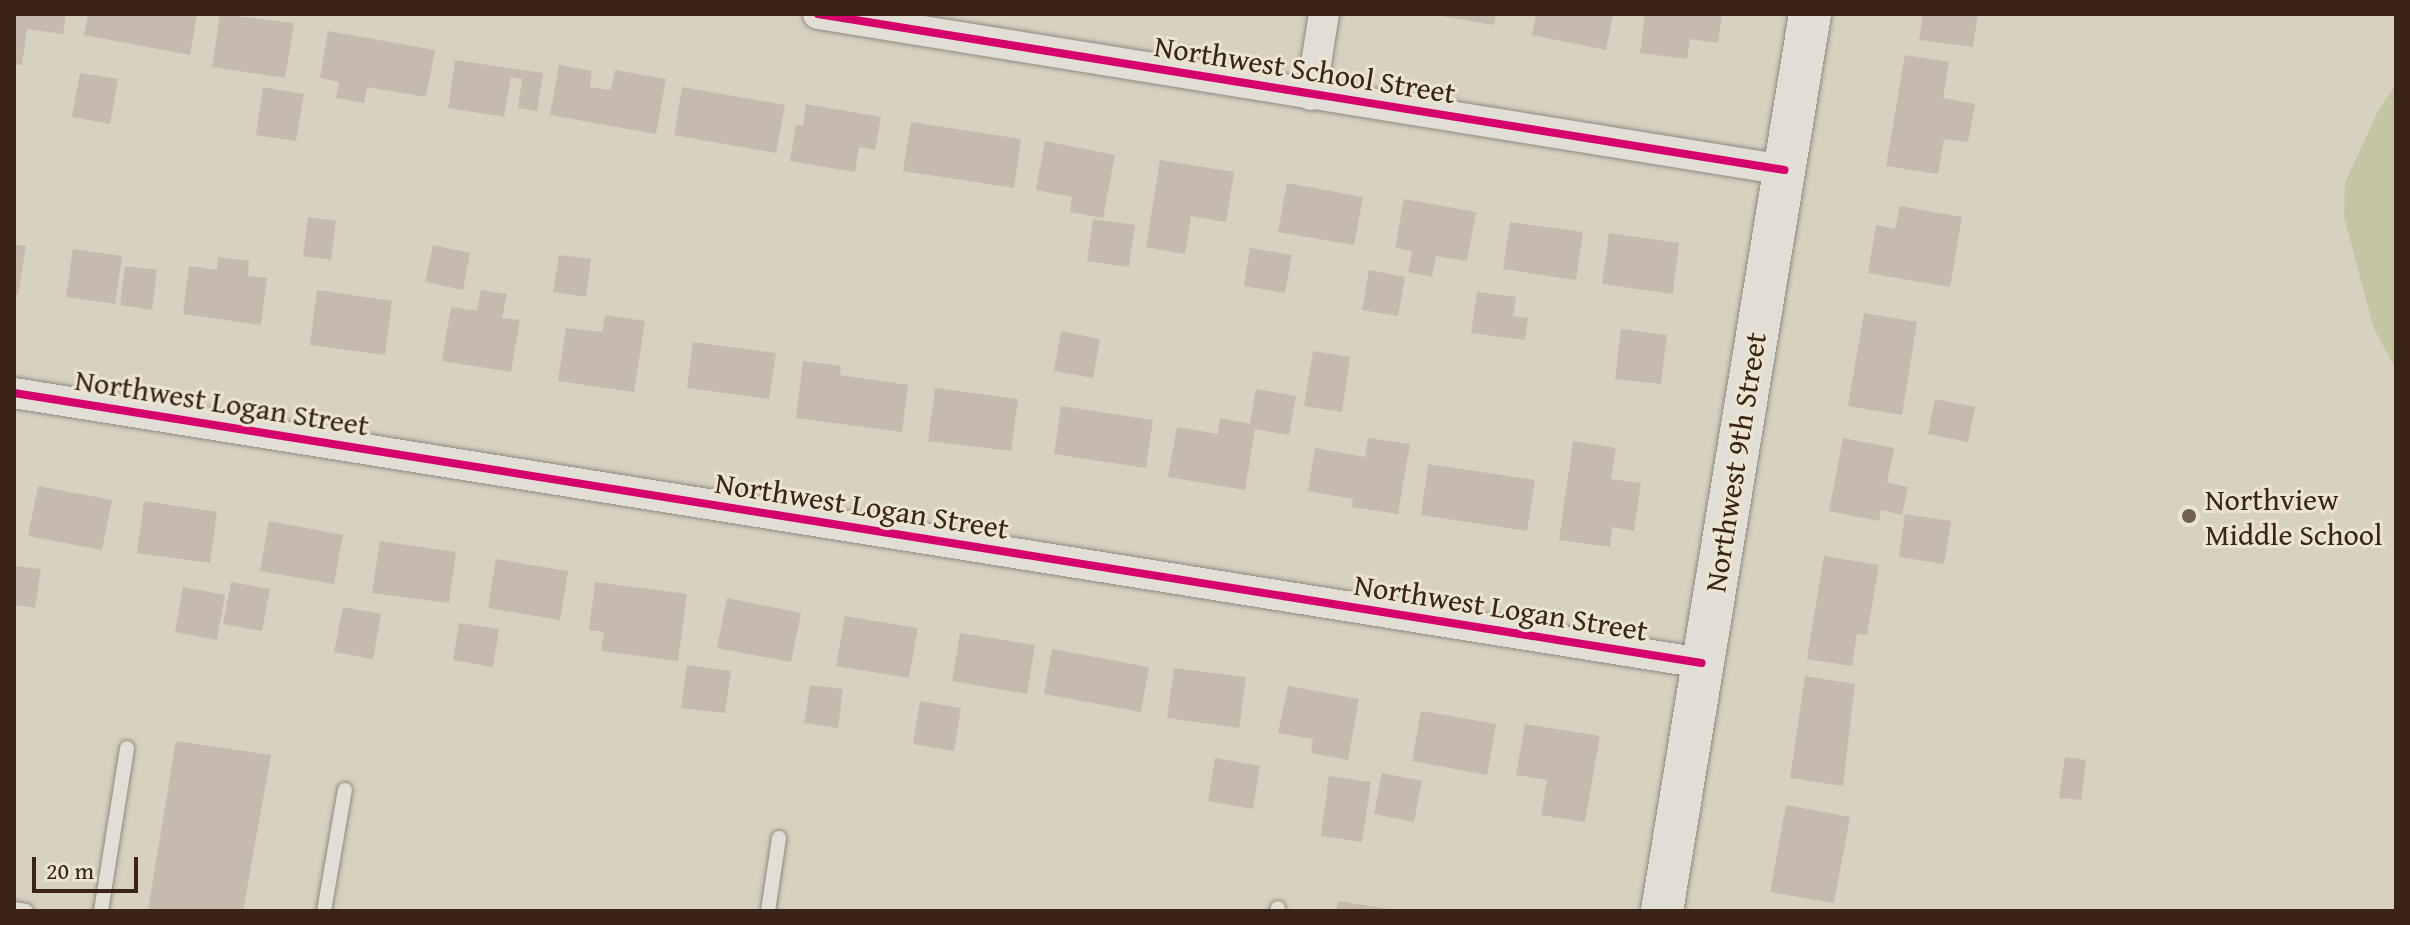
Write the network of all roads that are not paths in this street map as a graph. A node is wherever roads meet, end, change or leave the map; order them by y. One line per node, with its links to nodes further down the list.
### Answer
1 (1324, 14): 4 (street)
2 (1810, 14): 5 (street, Northwest 9th Street)
3 (829, 15): 4 (street, Northwest School Street)
4 (1311, 95): 5 (street, Northwest School Street)
5 (1784, 170): 7 (street, Northwest 9th Street)
6 (14, 393): 7 (street, Northwest Logan Street)
7 (1702, 663): 16 (street, Northwest 9th Street)
8 (127, 748): 13 (lane)
9 (345, 790): 14 (lane)
10 (779, 838): 15 (lane)
11 (14, 909): 12 (lane)
12 (26, 911)
13 (101, 911)
14 (324, 911)
15 (768, 911)
16 (1662, 911)

